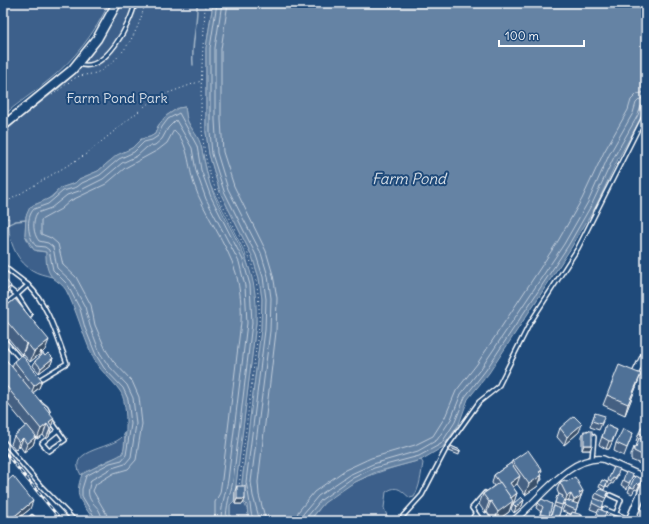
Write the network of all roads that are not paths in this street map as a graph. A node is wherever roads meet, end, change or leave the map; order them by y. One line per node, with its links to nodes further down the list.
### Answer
1 (117, 3): 3 (street)
2 (135, 3): 3 (lane)
3 (77, 63): 5 (street)
4 (646, 113): 34 (lane)
5 (7, 127)
6 (3, 266): 8 (lane)
7 (3, 284): 9 (lane)
8 (28, 285): 9 (lane); 15 (lane)
9 (17, 295): 10 (lane); 11 (lane)
10 (3, 306)
11 (30, 315)
12 (3, 338): 14 (lane)
13 (646, 351): 16 (street)
14 (24, 362)
15 (34, 374)
16 (634, 376)
17 (35, 400): 18 (lane)
18 (58, 430): 18 (lane)
19 (586, 432): 21 (lane)
20 (3, 441): 33 (lane)
21 (592, 459): 22 (street); 29 (street)
22 (646, 478)
23 (646, 484): 30 (street)
24 (491, 489): 28 (lane)
25 (610, 495): 27 (lane)
26 (604, 509): 27 (lane)
27 (616, 513): 30 (lane)
28 (475, 514): 35 (lane); 36 (lane)
29 (515, 520): 37 (street)
30 (633, 520)
31 (28, 521): 32 (lane)
32 (36, 521)
33 (75, 521)
34 (402, 521)
35 (471, 521)
36 (480, 521)
37 (523, 521)

